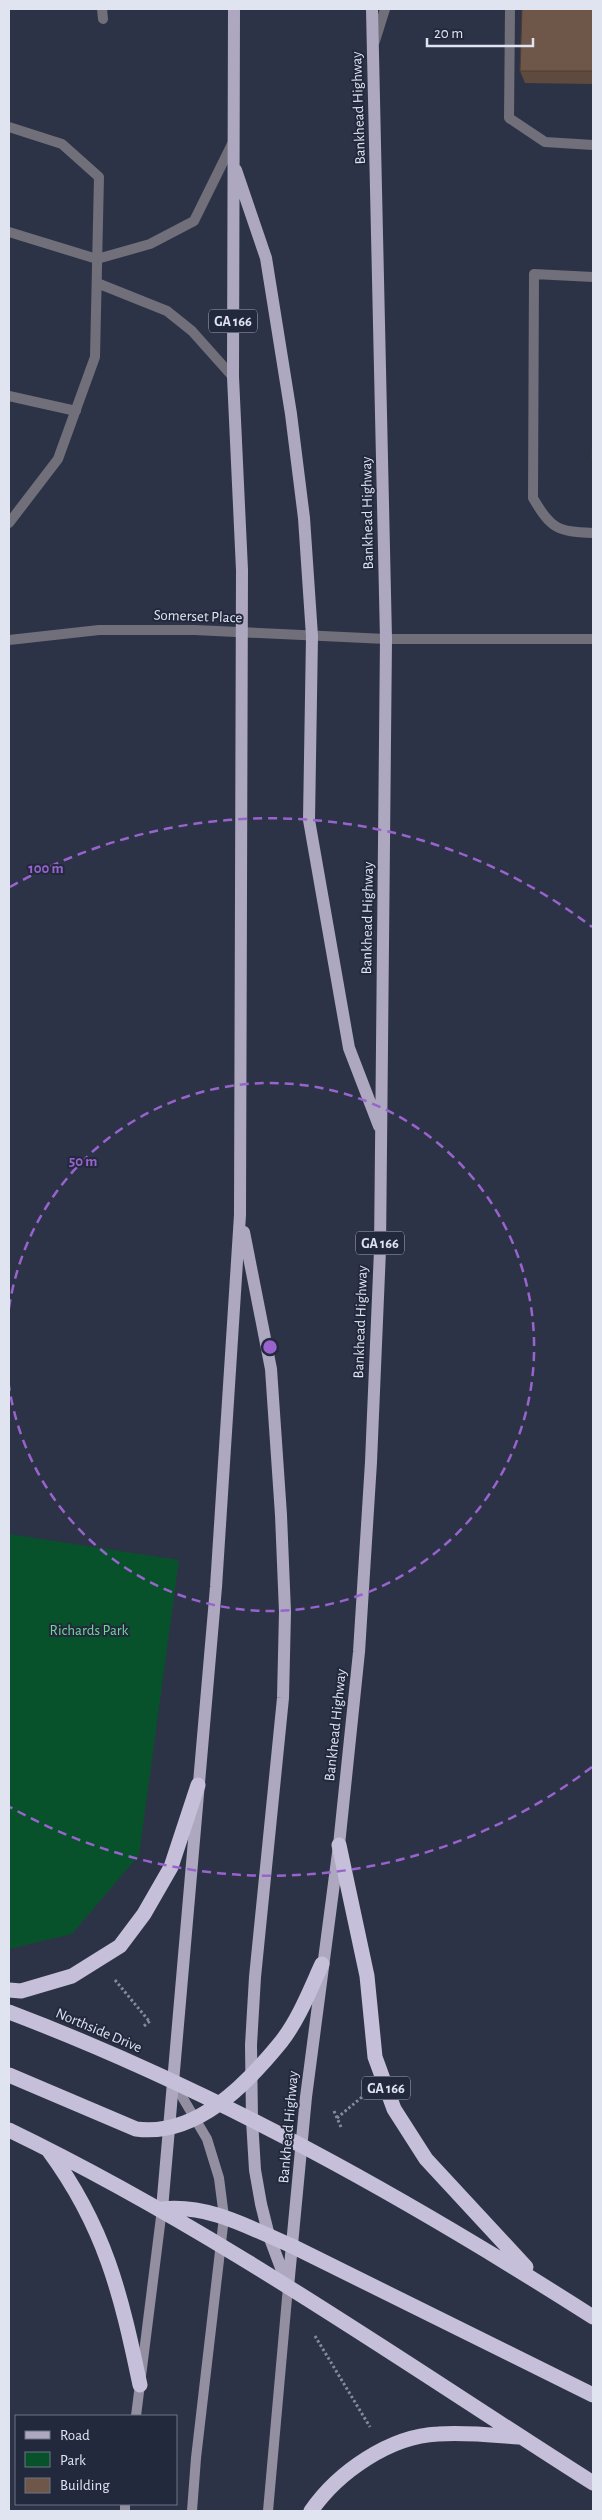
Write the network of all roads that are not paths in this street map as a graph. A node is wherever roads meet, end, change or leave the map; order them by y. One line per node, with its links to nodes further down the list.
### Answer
1 (234, 9): 7 (main road, GA 166)
2 (372, 9): 5 (main road, Bankhead Highway / GA 166)
3 (385, 9): 5 (street)
4 (510, 9): 8 (street)
5 (373, 47): 22 (main road, Bankhead Highway / GA 166)
6 (9, 128): 11 (street)
7 (233, 142): 9 (main road, GA 166); 11 (street)
8 (593, 145)
9 (233, 159): 14 (main road, GA 166); 20 (main road)
10 (9, 232): 11 (street)
11 (97, 259): 13 (street)
12 (593, 277): 18 (street)
13 (97, 283): 14 (street); 16 (street)
14 (233, 377): 19 (main road, GA 166)
15 (9, 396): 16 (street)
16 (76, 411): 17 (street)
17 (9, 523)
18 (593, 533)
19 (242, 633): 20 (street, Somerset Place); 21 (street, Somerset Place); 25 (main road, GA 166)
20 (312, 636): 22 (street, Somerset Place); 24 (main road)
21 (9, 640)
22 (386, 640): 23 (street, Somerset Place); 24 (main road, Bankhead Highway / GA 166)
23 (593, 640)
24 (381, 1133): 27 (main road, Bankhead Highway / GA 166)
25 (240, 1214): 26 (main road); 31 (main road)
26 (198, 1785): 29 (highway); 33 (main road)
27 (339, 1845): 28 (main road, Bankhead Highway); 46 (highway, GA 166)
28 (322, 1964): 31 (highway); 39 (main road, Bankhead Highway)
29 (9, 1990)
30 (9, 2012): 33 (highway, Northside Drive)
31 (251, 2074): 34 (highway); 36 (main road)
32 (9, 2075): 37 (highway)
33 (174, 2083): 34 (highway, Northside Drive); 35 (main road); 37 (main road)
34 (219, 2105): 35 (highway); 36 (highway, Northside Drive)
35 (196, 2118): 37 (highway); 42 (main road)
36 (252, 2120): 39 (highway, Northside Drive); 43 (main road)
37 (169, 2128): 41 (main road)
38 (9, 2130): 40 (highway)
39 (302, 2145): 45 (main road, Bankhead Highway); 46 (highway, Northside Drive)
40 (47, 2148): 41 (highway); 49 (highway)
41 (162, 2209): 42 (highway); 44 (highway); 49 (main road)
42 (224, 2217): 43 (highway); 44 (main road)
43 (269, 2236): 45 (highway); 47 (main road)
44 (222, 2246): 47 (highway); 54 (main road)
45 (292, 2246): 47 (main road, Bankhead Highway); 50 (highway)
46 (538, 2282): 48 (highway, GA 166)
47 (288, 2287): 52 (highway); 55 (main road, Bankhead Highway)
48 (593, 2316)
49 (140, 2384): 51 (main road)
50 (593, 2395)
51 (136, 2415)
52 (521, 2437): 53 (highway); 56 (highway)
53 (593, 2483)
54 (192, 2511)
55 (268, 2511)
56 (311, 2511)

